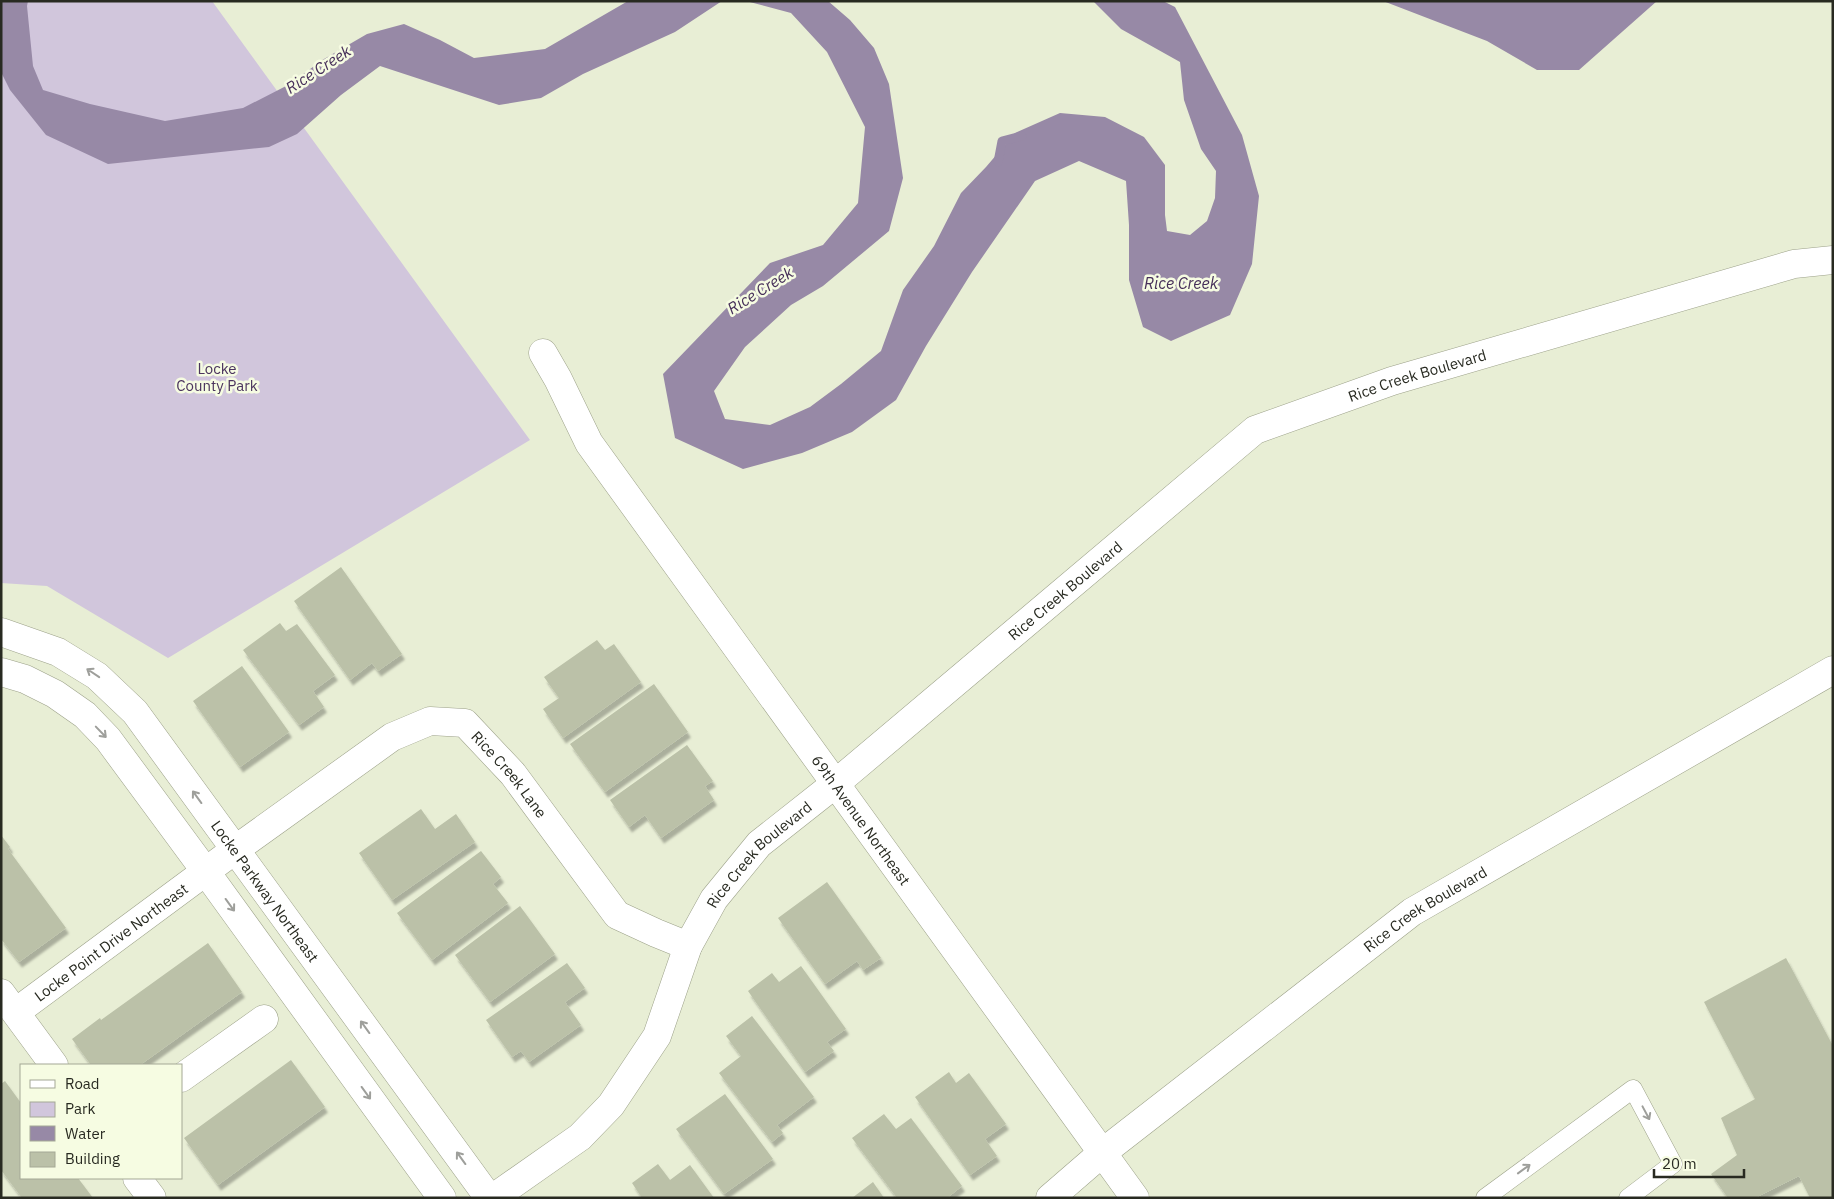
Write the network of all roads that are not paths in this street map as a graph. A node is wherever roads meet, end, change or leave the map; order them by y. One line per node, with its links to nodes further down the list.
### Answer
1 (1833, 260): 6 (street, Rice Creek Boulevard)
2 (543, 353): 6 (street, 69th Avenue Northeast)
3 (1, 632): 7 (street, Locke Parkway Northeast, one-way to 3)
4 (1833, 670): 14 (street, Rice Creek Boulevard)
5 (1, 672): 8 (street, one-way to 8)
6 (835, 784): 9 (street, Rice Creek Boulevard); 14 (street, 69th Avenue Northeast)
7 (236, 850): 8 (street, Rice Creek Lane); 9 (street, Rice Creek Lane); 18 (street, Locke Parkway Northeast, one-way to 7)
8 (206, 872): 10 (street, Locke Point Drive Northeast); 17 (street, one-way to 17)
9 (688, 946): 18 (street, Rice Creek Boulevard)
10 (8, 1003): 12 (street, Locke Point Drive Northeast)
11 (264, 1019): 13 (street)
12 (53, 1064)
13 (182, 1077)
14 (1102, 1154): 19 (street, Rice Creek Boulevard); 20 (street, 69th Avenue Northeast)
15 (138, 1179): 16 (street)
16 (152, 1198)
17 (442, 1198)
18 (491, 1198)
19 (1050, 1198)
20 (1135, 1198)
21 (1485, 1198): 22 (lane, one-way to 22)
22 (1628, 1198)

